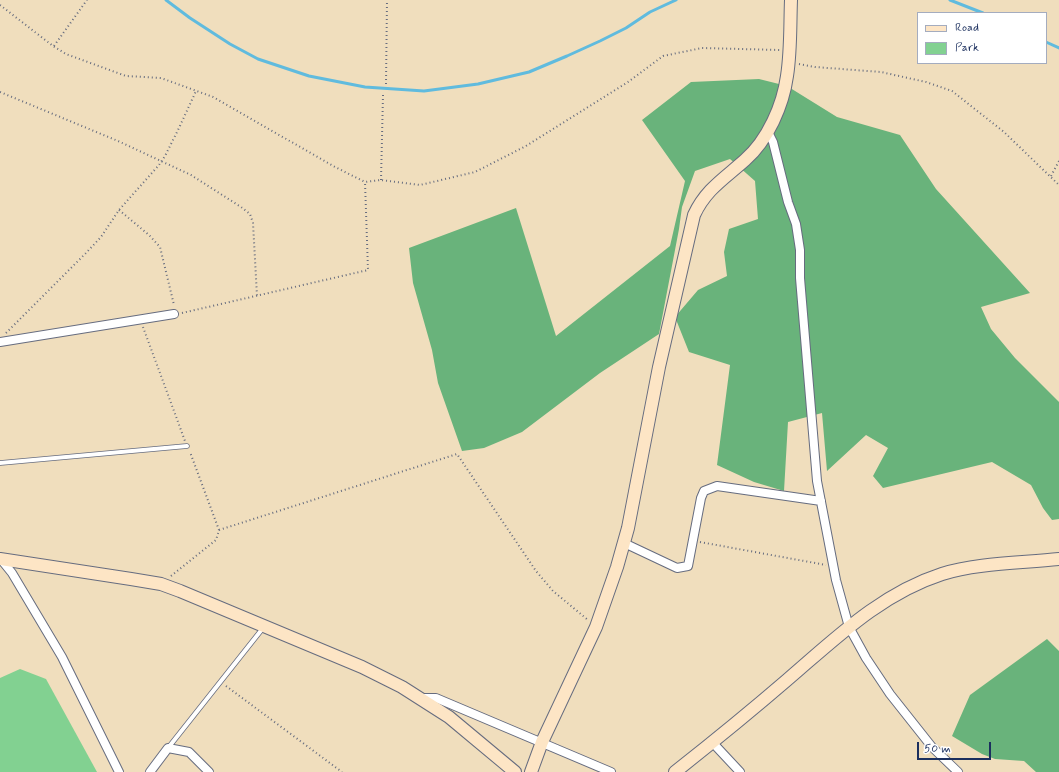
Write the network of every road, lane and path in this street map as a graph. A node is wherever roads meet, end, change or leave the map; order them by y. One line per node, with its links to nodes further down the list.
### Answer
1 (88, 0): 5 (path)
2 (387, 0): 7 (path)
3 (791, 0): 6 (street)
4 (0, 5): 5 (path)
5 (53, 46): 8 (path)
6 (789, 56): 11 (street); 14 (path); 15 (path)
7 (386, 84)
8 (196, 91): 12 (path); 16 (path)
9 (0, 92): 12 (path)
10 (383, 94): 15 (path)
11 (768, 132): 26 (street); 29 (street)
12 (162, 161): 18 (path); 19 (path)
13 (1059, 161): 14 (path)
14 (1051, 176): 17 (path)
15 (382, 180): 16 (path)
16 (365, 182): 19 (path)
17 (1059, 185)
18 (119, 210): 20 (path); 22 (path)
19 (257, 296): 20 (path)
20 (174, 314): 21 (street)
21 (140, 320): 23 (street); 24 (path)
22 (5, 333)
23 (0, 342)
24 (187, 446): 25 (lane); 27 (path)
25 (0, 463)
26 (821, 501): 28 (street); 32 (street)
27 (219, 530): 33 (path); 35 (path)
28 (693, 540): 29 (street); 32 (path)
29 (624, 543): 35 (street)
30 (0, 559): 33 (street); 42 (street)
31 (1059, 559): 36 (street)
32 (833, 566): 36 (street)
33 (161, 584): 34 (street)
34 (264, 626): 37 (lane); 38 (street)
35 (596, 627): 39 (street)
36 (849, 627): 40 (street); 51 (street)
37 (220, 682): 41 (lane); 45 (path)
38 (420, 698): 39 (street); 46 (street)
39 (542, 742): 47 (street); 48 (street)
40 (712, 742): 49 (street); 50 (street)
41 (168, 748): 43 (street); 44 (street)
42 (120, 772)
43 (150, 772)
44 (209, 772)
45 (342, 772)
46 (516, 772)
47 (531, 772)
48 (611, 772)
49 (675, 772)
50 (740, 772)
51 (958, 772)

